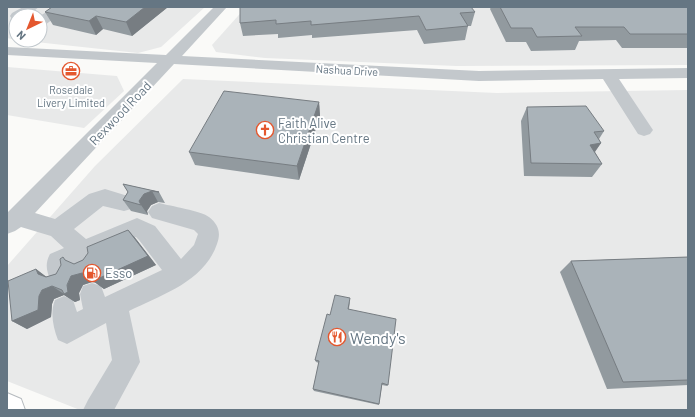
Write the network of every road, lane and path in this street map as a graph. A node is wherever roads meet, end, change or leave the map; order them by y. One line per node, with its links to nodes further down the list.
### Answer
1 (63, 7): 3 (street)
2 (221, 7): 5 (street, Rexwood Road)
3 (48, 17)
4 (7, 51): 5 (street, Nashua Drive)
5 (171, 61): 7 (street, Nashua Drive); 11 (street, Rexwood Road)
6 (688, 73): 7 (street, Nashua Drive)
7 (608, 74): 8 (street)
8 (644, 130)
9 (124, 202): 12 (street)
10 (159, 212): 16 (street)
11 (12, 221): 12 (street); 13 (street, Rexwood Road)
12 (58, 229): 14 (street)
13 (7, 236)
14 (84, 256): 15 (street); 16 (street)
15 (59, 273)
16 (179, 274): 17 (street)
17 (112, 297): 18 (street); 21 (street)
18 (64, 308)
19 (7, 408): 20 (main road)
20 (10, 410)
21 (98, 410)

